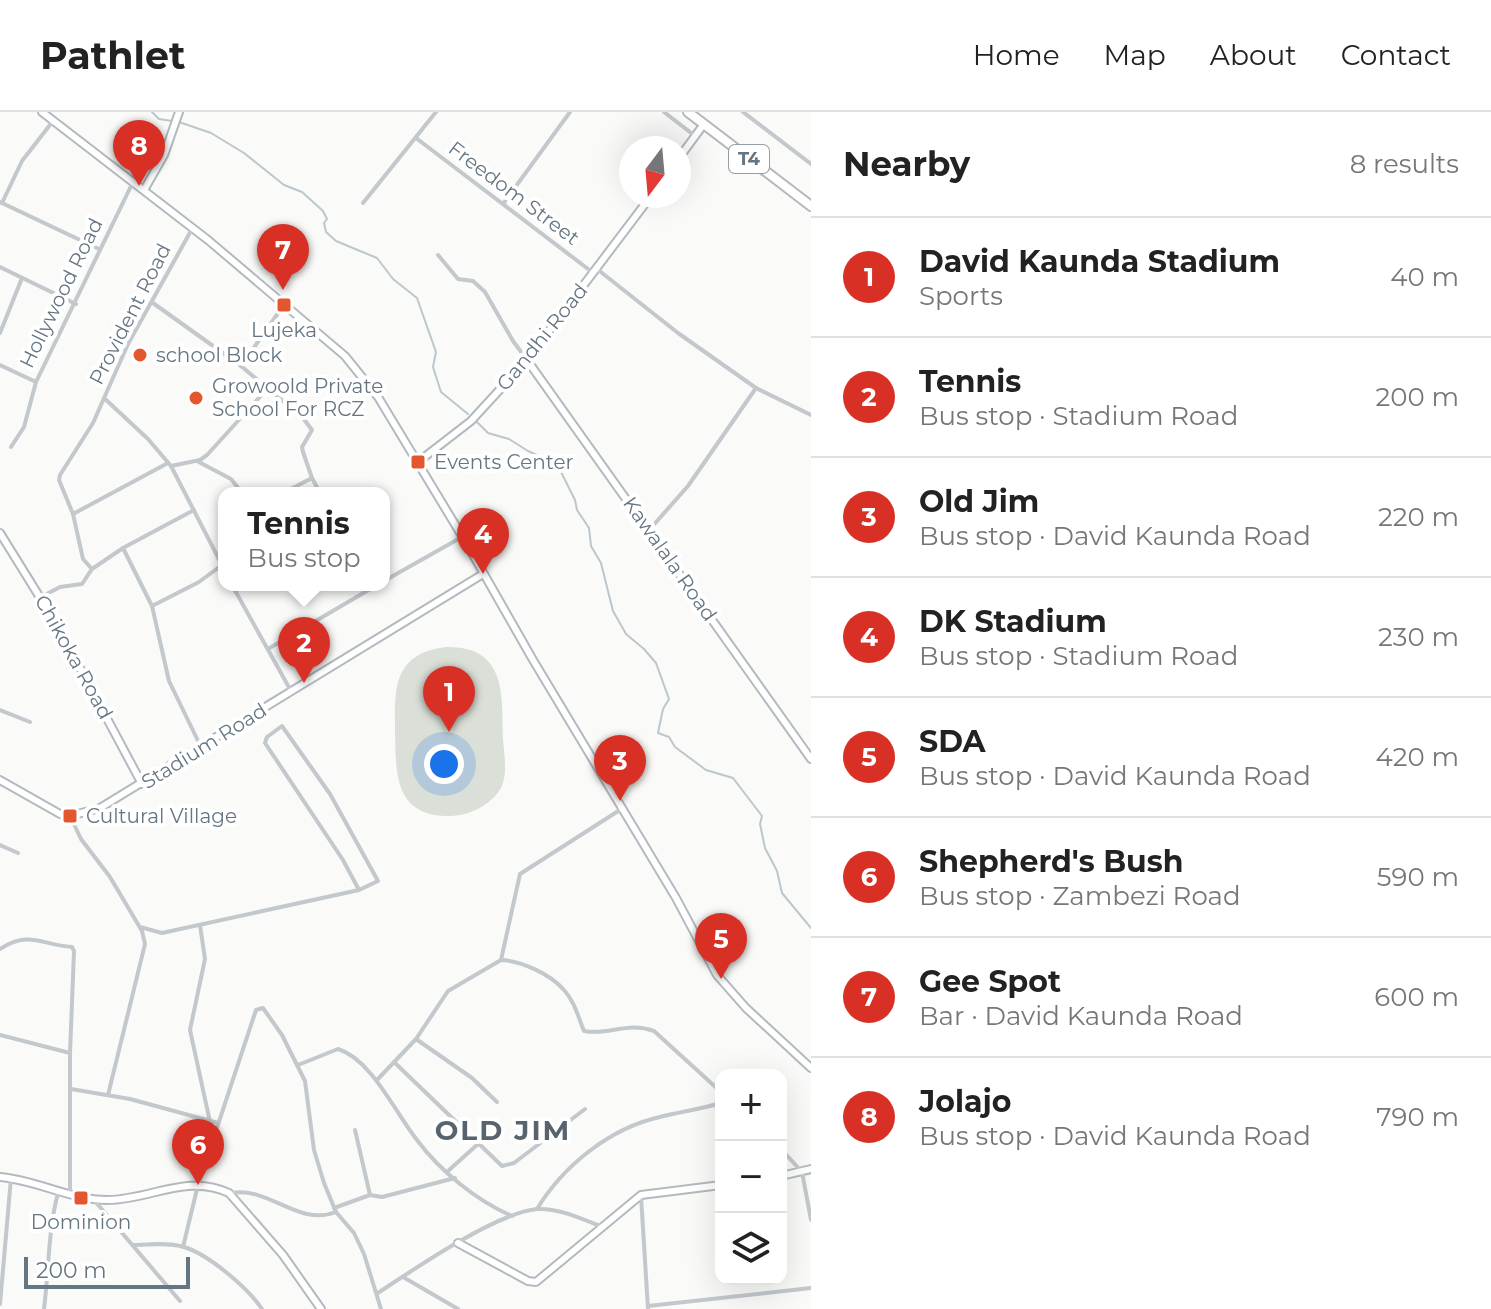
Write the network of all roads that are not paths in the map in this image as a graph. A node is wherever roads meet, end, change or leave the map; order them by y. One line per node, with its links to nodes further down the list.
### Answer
1 (42, 112): 8 (street)
2 (179, 112): 15 (street)
3 (436, 112): 11 (street)
4 (570, 112): 18 (street)
5 (664, 112): 10 (street)
6 (688, 112): 9 (highway, T4)
7 (743, 112): 13 (street)
8 (53, 121): 14 (street); 16 (street)
9 (704, 124): 10 (street); 19 (highway, T4)
10 (695, 136): 12 (street)
11 (416, 138): 17 (street); 18 (street, Freedom Street)
12 (691, 142)
13 (811, 164)
14 (133, 182): 15 (street); 22 (street, Hollywood Road)
15 (144, 190): 21 (street)
16 (1, 202): 22 (street)
17 (363, 203)
18 (502, 204): 25 (street, Freedom Street)
19 (811, 206)
20 (642, 208): 25 (street, Gandhi Road)
21 (192, 228): 27 (street, Provident Road); 29 (street)
22 (99, 250): 28 (street, Hollywood Road)
23 (438, 255): 31 (street)
24 (0, 267): 26 (street)
25 (595, 271): 31 (street, Gandhi Road); 35 (street, Freedom Street)
26 (22, 278): 28 (street); 30 (street)
27 (153, 303): 33 (street); 37 (street, Provident Road)
28 (76, 304): 34 (street, Hollywood Road)
29 (284, 305): 33 (street); 41 (street)
30 (0, 333)
31 (527, 360): 41 (street, Gandhi Road); 49 (street, Kawalala Road)
32 (0, 365): 34 (street, Hollywood Road)
33 (241, 366): 36 (street)
34 (36, 382): 39 (street)
35 (756, 388): 38 (street, Freedom Street); 49 (street)
36 (267, 389): 40 (street); 43 (street)
37 (104, 398): 42 (street, Provident Road); 48 (street)
38 (811, 415)
39 (11, 447)
40 (197, 461): 42 (street); 44 (street)
41 (418, 462): 51 (street)
42 (169, 465): 47 (street, Provident Road); 48 (street)
43 (312, 478): 45 (street); 46 (street)
44 (237, 487)
45 (295, 487)
46 (317, 487)
47 (194, 510): 52 (street); 53 (street, Provident Road)
48 (73, 514): 54 (street)
49 (650, 529): 67 (street, Kawalala Road)
50 (0, 533): 60 (street, Chikoka Road)
51 (463, 536): 56 (street); 57 (street)
52 (123, 548): 54 (street); 61 (street)
53 (218, 557)
54 (92, 569): 60 (street)
55 (218, 570): 61 (street)
56 (483, 574): 63 (street, Stadium Road); 70 (street)
57 (390, 578)
58 (236, 591): 62 (street)
59 (367, 591): 62 (street)
60 (41, 597): 69 (street, Chikoka Road)
61 (152, 606): 66 (street)
62 (268, 649): 63 (street)
63 (291, 691): 66 (street, Stadium Road)
64 (0, 710): 65 (street)
65 (30, 722)
66 (201, 747): 69 (street, Stadium Road)
67 (811, 759)
68 (0, 780): 71 (street)
69 (142, 784): 71 (street, Stadium Road)
70 (624, 808): 78 (street); 84 (street)
71 (70, 816): 76 (street)
72 (0, 845): 73 (street)
73 (18, 853)
74 (359, 890): 74 (street); 75 (street)
75 (200, 925): 76 (street); 92 (street)
76 (140, 927): 88 (street)
77 (0, 949): 81 (street)
78 (498, 961): 80 (street); 86 (street)
79 (0, 1035): 81 (street)
80 (416, 1039): 82 (street); 89 (street)
81 (70, 1053): 87 (street)
82 (394, 1062): 85 (street); 95 (street)
83 (298, 1065): 85 (street); 93 (street); 113 (street)
84 (811, 1068)
85 (377, 1080): 98 (street)
86 (715, 1087)
87 (71, 1089): 88 (street); 108 (street)
88 (108, 1095): 92 (street)
89 (497, 1102)
90 (715, 1104): 112 (street)
91 (585, 1109): 95 (street)
92 (210, 1122): 93 (street)
93 (218, 1123): 104 (street)
94 (355, 1130): 109 (street)
95 (478, 1144): 98 (street)
96 (787, 1156): 99 (street)
97 (811, 1169): 99 (street)
98 (448, 1171): 103 (street)
99 (802, 1172): 100 (street); 115 (street)
100 (787, 1175)
101 (0, 1177): 102 (street)
102 (11, 1178): 106 (street); 124 (street)
103 (455, 1178): 109 (street); 114 (street)
104 (198, 1185): 107 (street); 111 (street); 119 (street)
105 (715, 1186): 110 (street)
106 (58, 1193): 108 (street); 126 (street)
107 (229, 1193): 113 (street); 128 (street)
108 (70, 1195): 111 (street)
109 (370, 1195): 113 (street)
110 (641, 1195): 116 (street); 125 (street)
111 (94, 1200): 118 (street)
112 (537, 1209): 114 (street); 116 (street)
113 (335, 1210): 122 (street)
114 (512, 1216): 117 (street)
115 (811, 1220)
116 (602, 1227): 117 (street)
117 (458, 1243): 120 (street)
118 (133, 1245): 119 (street); 123 (street)
119 (183, 1247): 127 (street)
120 (403, 1277): 122 (street); 130 (street)
121 (811, 1288): 125 (street)
122 (378, 1293): 129 (street)
123 (180, 1301)
124 (0, 1304)
125 (648, 1307)
126 (44, 1309)
127 (262, 1309)
128 (321, 1309)
129 (381, 1309)
130 (458, 1309)

